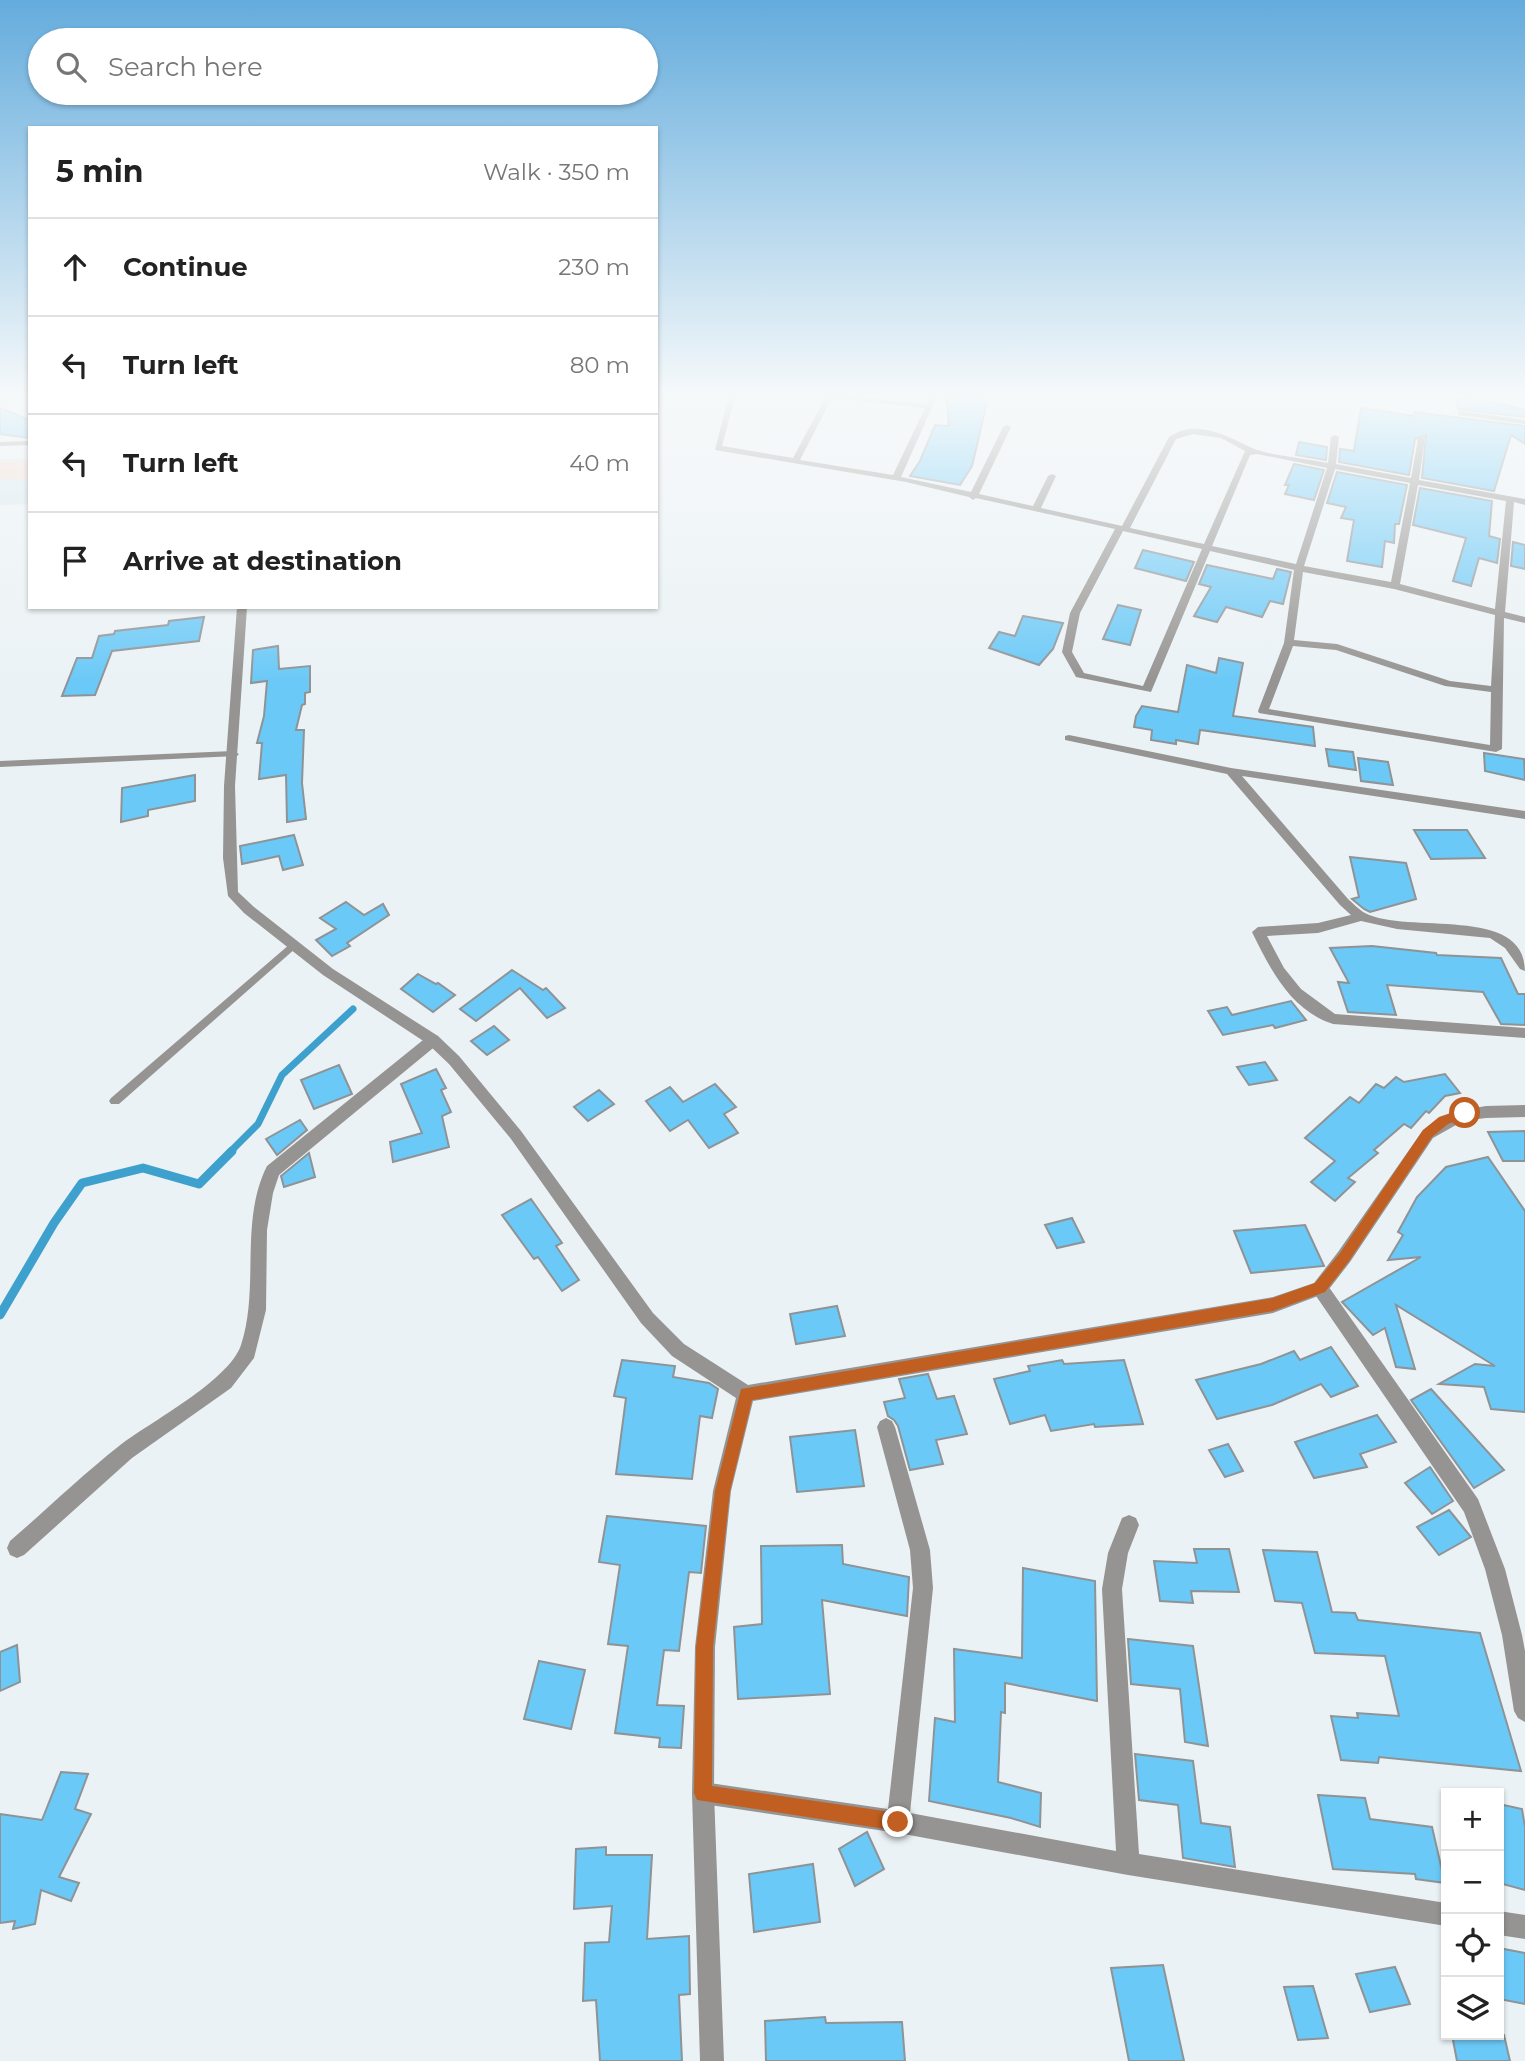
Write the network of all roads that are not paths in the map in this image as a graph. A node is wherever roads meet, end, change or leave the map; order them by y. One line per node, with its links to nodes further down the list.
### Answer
1 (948, 490): 9 (street)
2 (976, 490): 9 (street)
3 (1045, 490): 12 (street)
4 (1143, 490): 13 (street)
5 (1232, 490): 14 (street)
6 (1324, 490): 15 (street)
7 (1412, 490): 16 (street)
8 (1465, 490): 10 (street)
9 (973, 496): 12 (street)
10 (1510, 499): 11 (street); 18 (street)
11 (1525, 502)
12 (1035, 510): 13 (street)
13 (1122, 528): 14 (street); 14 (street)
14 (1209, 548): 15 (street)
15 (1299, 568): 16 (street); 20 (street)
16 (1395, 586): 18 (street)
17 (242, 609): 23 (street)
18 (1498, 614): 19 (street); 21 (street)
19 (1525, 620)
20 (1289, 643): 21 (street); 21 (street)
21 (1494, 688)
22 (1069, 738): 25 (street)
23 (233, 754): 24 (street); 28 (street)
24 (0, 764)
25 (1231, 771): 26 (street); 27 (street)
26 (1525, 815)
27 (1362, 918): 29 (street); 30 (street)
28 (293, 946): 31 (street); 32 (lane)
29 (1525, 966)
30 (1525, 1033)
31 (433, 1040): 35 (street); 38 (street)
32 (115, 1101)
33 (1525, 1111): 34 (street)
34 (1320, 1287): 35 (street); 39 (street)
35 (746, 1394): 40 (street)
36 (886, 1427): 41 (street)
37 (1129, 1525): 42 (street)
38 (18, 1548)
39 (1525, 1710)
40 (703, 1793): 41 (street); 46 (street)
41 (898, 1822): 42 (street)
42 (1128, 1864): 43 (street)
43 (1441, 1914)
44 (1504, 1924): 45 (street)
45 (1525, 1927)
46 (712, 2061)

